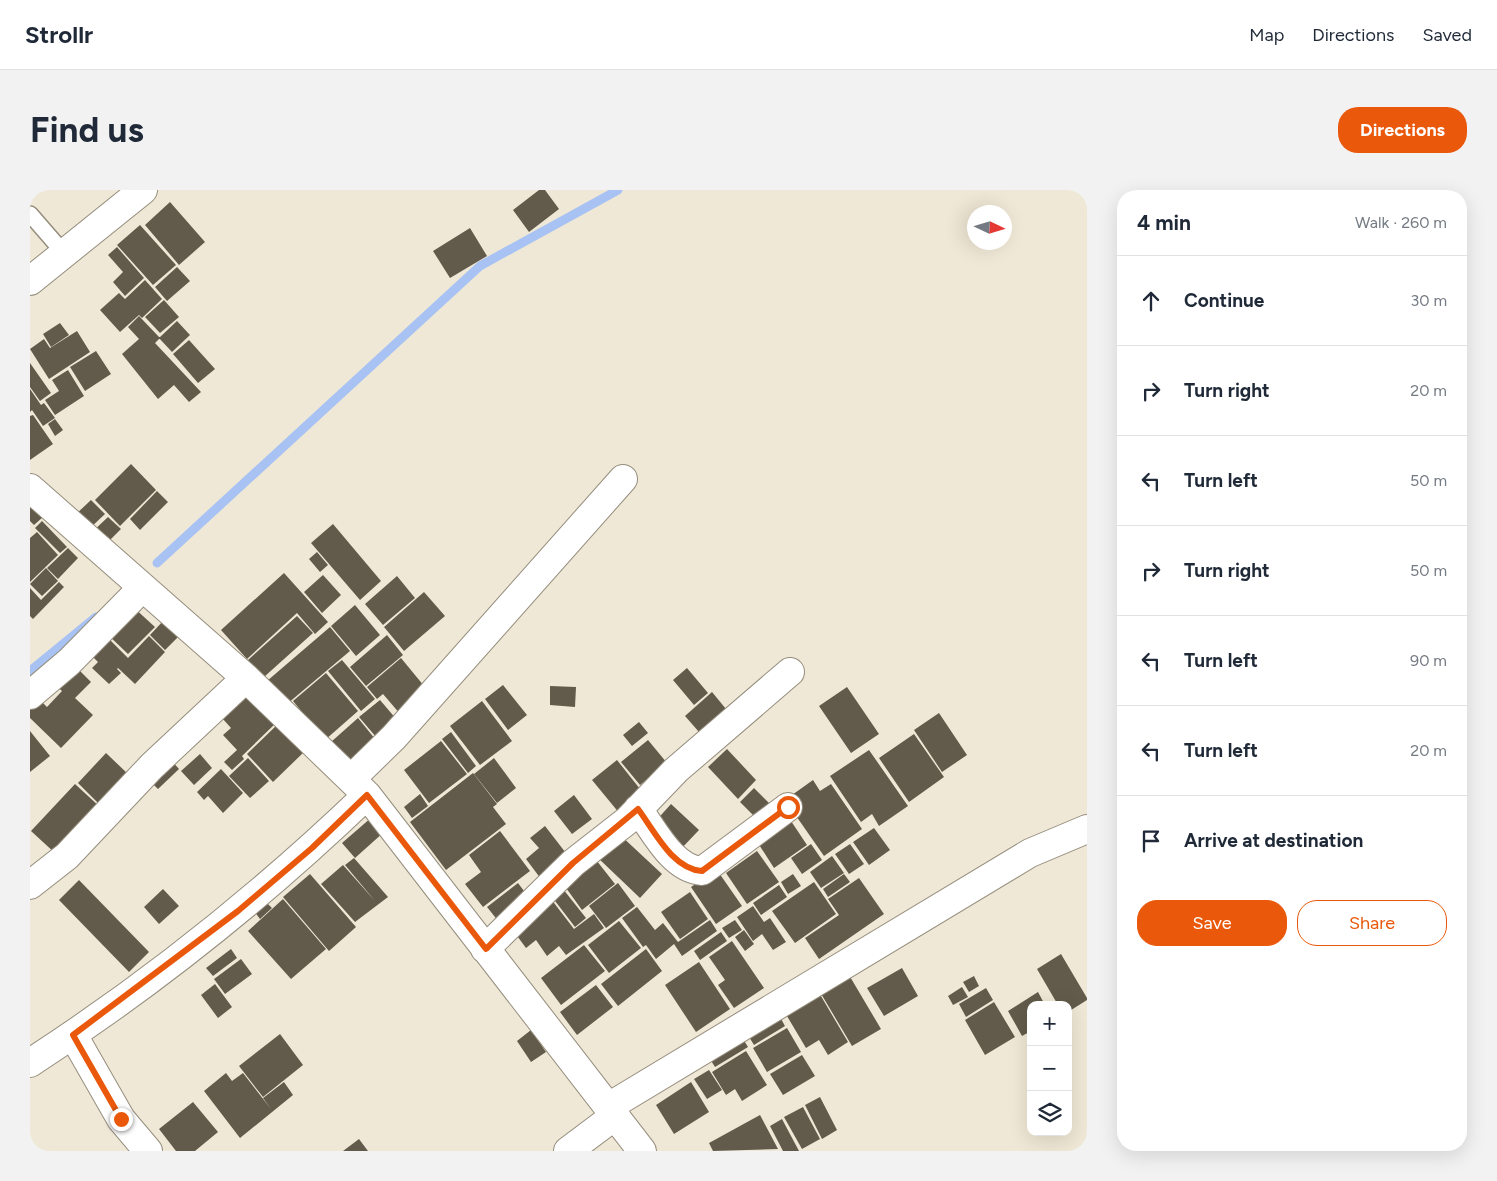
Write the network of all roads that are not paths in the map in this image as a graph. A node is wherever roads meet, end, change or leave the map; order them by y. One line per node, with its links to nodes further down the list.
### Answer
1 (132, 193): 3 (street)
2 (30, 214): 3 (lane)
3 (63, 252): 4 (street)
4 (30, 281)
5 (623, 479): 11 (street)
6 (30, 488): 7 (street)
7 (142, 588): 9 (street); 10 (street)
8 (790, 672): 13 (street)
9 (246, 678): 11 (street); 15 (street)
10 (30, 695)
11 (359, 787): 16 (street); 17 (street)
12 (788, 807): 13 (street)
13 (638, 809): 16 (street)
14 (1087, 829): 19 (street)
15 (30, 885)
16 (486, 949): 19 (street)
17 (73, 1035): 18 (street); 20 (street)
18 (30, 1063)
19 (613, 1111): 21 (street); 22 (street)
20 (148, 1151)
21 (568, 1151)
22 (642, 1151)

